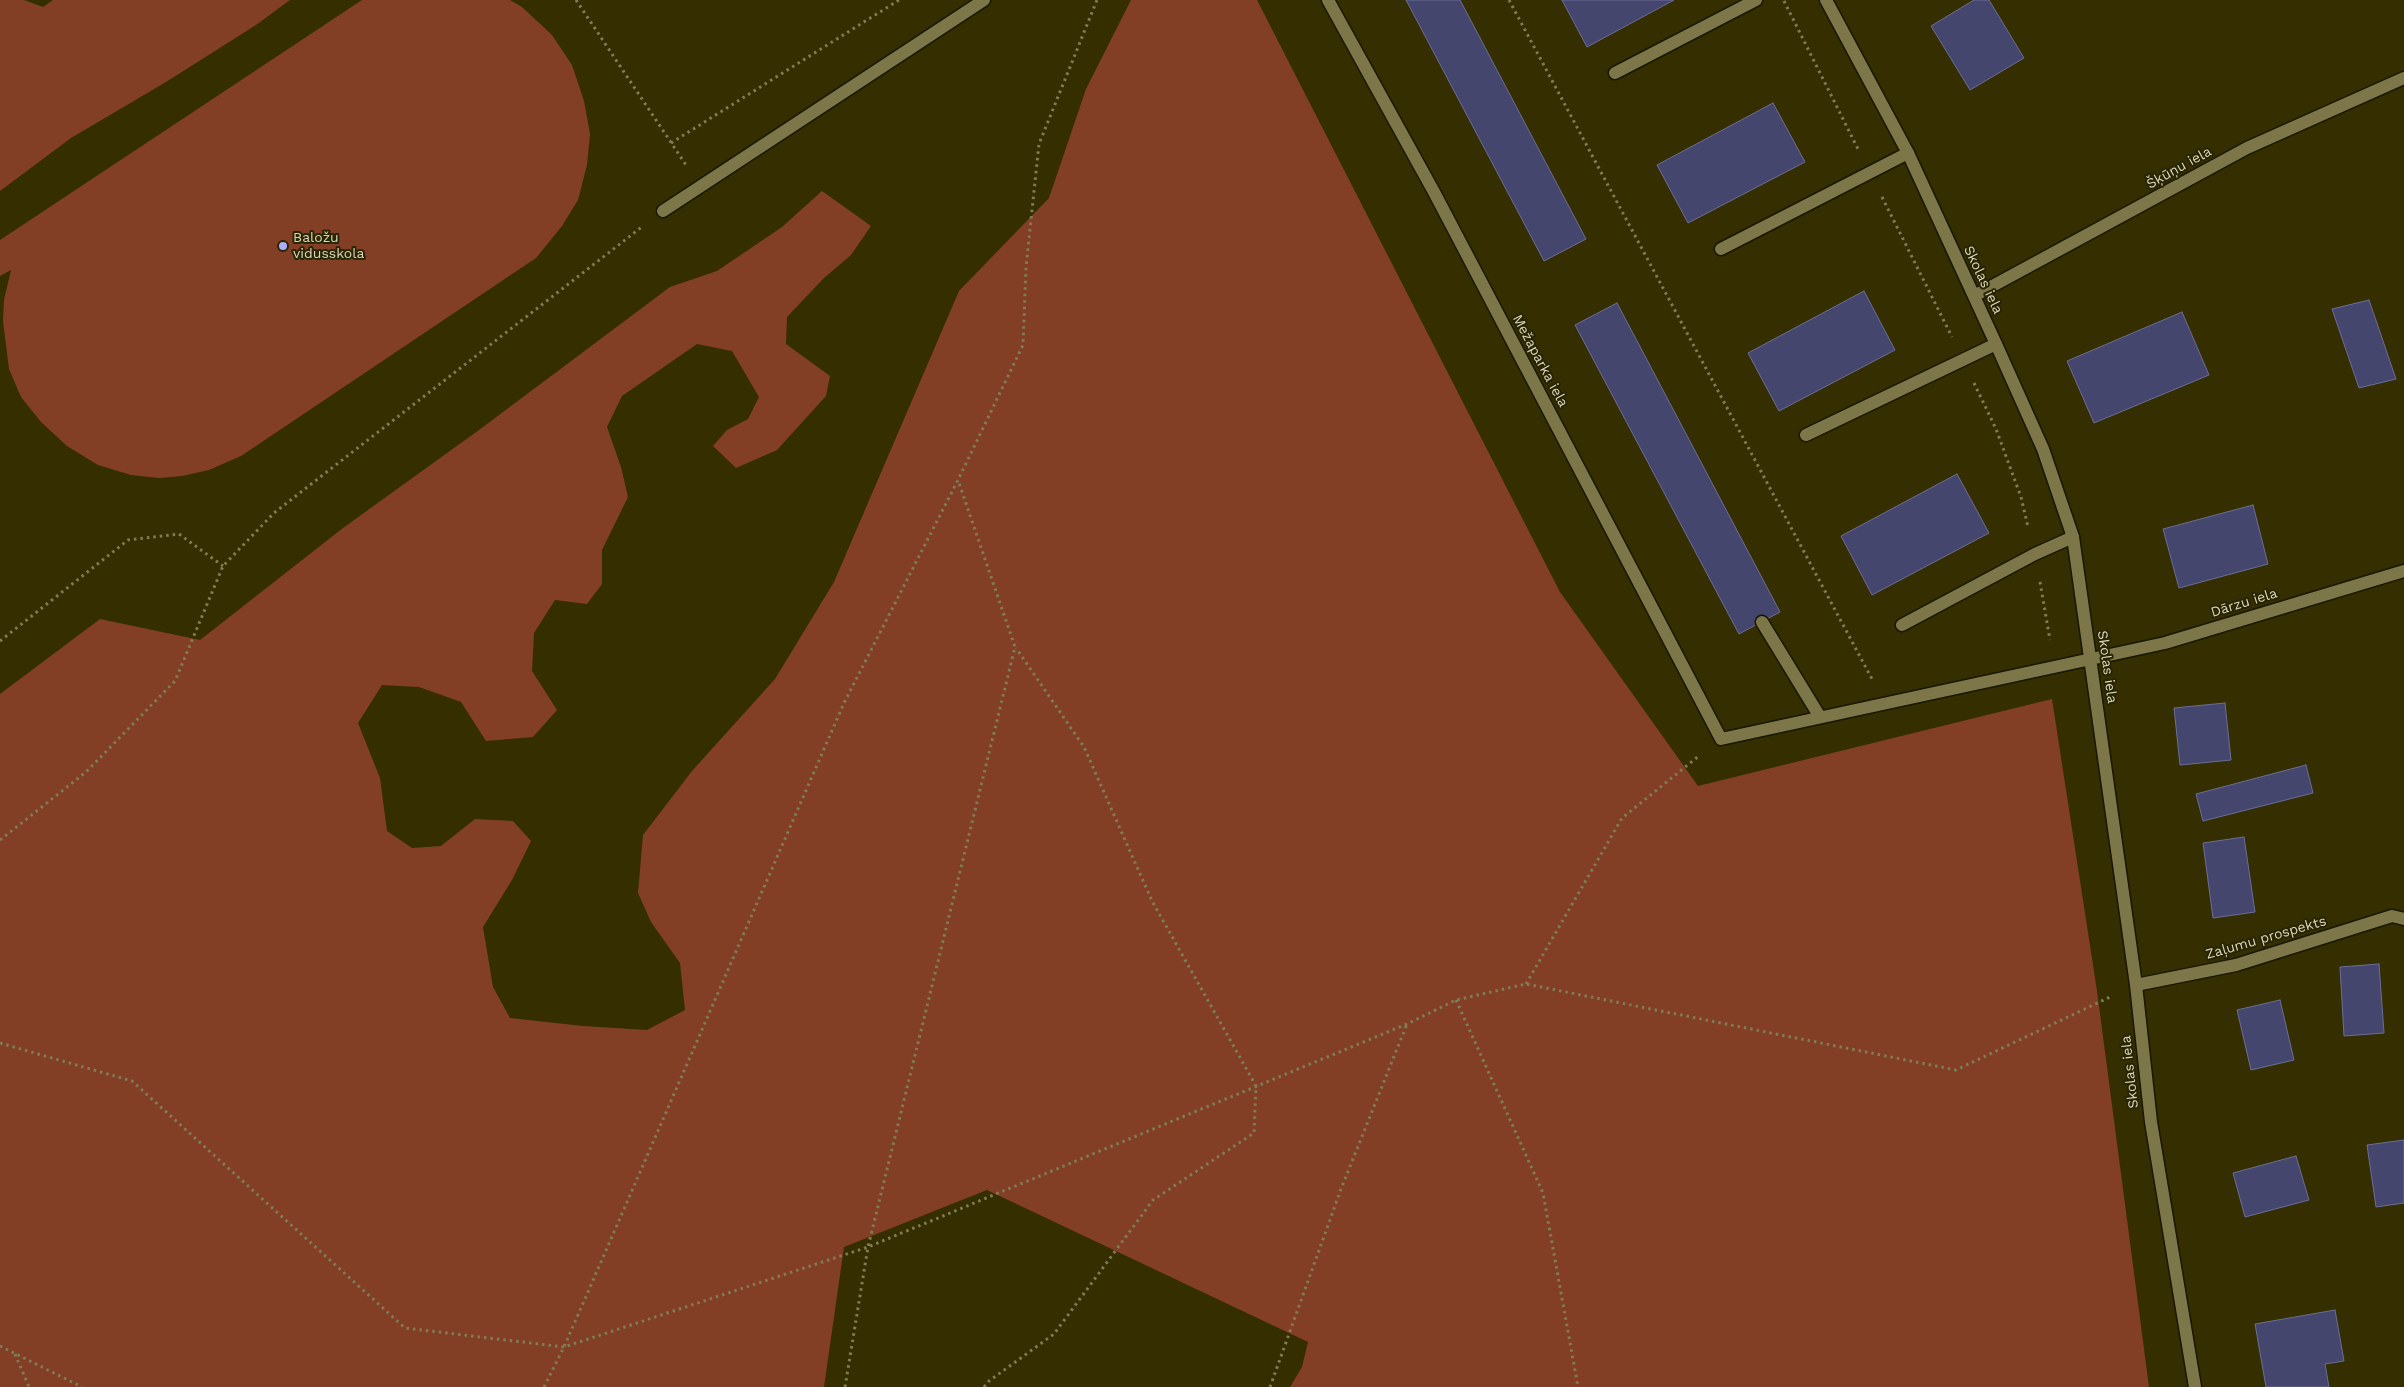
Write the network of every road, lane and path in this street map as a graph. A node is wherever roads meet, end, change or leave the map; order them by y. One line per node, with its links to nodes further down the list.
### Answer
1 (576, 0): 12 (path)
2 (899, 0): 12 (path)
3 (984, 0): 15 (street)
4 (1097, 0): 22 (path)
5 (1328, 0): 35 (street, Mežaparka iela)
6 (1509, 0): 33 (path)
7 (1756, 0): 10 (street)
8 (1783, 0): 14 (path)
9 (1826, 0): 13 (street, Skolas iela)
10 (1615, 73)
11 (2404, 78): 18 (street, Šķūņu iela)
12 (671, 143): 15 (path)
13 (1908, 152): 14 (street); 18 (street, Skolas iela)
14 (1870, 173): 17 (street); 20 (path)
15 (700, 186): 16 (street)
16 (663, 210): 25 (path)
17 (1721, 248)
18 (1974, 296): 19 (street, Skolas iela)
19 (1996, 344): 20 (street); 23 (street, Skolas iela)
20 (1964, 360): 21 (street); 24 (path)
21 (1806, 435)
22 (958, 480): 31 (path); 46 (path)
23 (2073, 537): 24 (street); 32 (street, Skolas iela)
24 (2035, 554): 28 (street); 30 (path)
25 (223, 566): 29 (path); 36 (path)
26 (2404, 571): 32 (street, Dārzu iela)
27 (1762, 622): 34 (street)
28 (1902, 625)
29 (0, 641)
30 (2050, 642)
31 (1015, 648): 43 (path); 44 (path)
32 (2091, 660): 34 (street, Dārzu iela); 39 (street, Skolas iela)
33 (1866, 685)
34 (1820, 718): 35 (street, Dārzu iela)
35 (1721, 739): 38 (path)
36 (0, 840)
37 (2404, 919): 39 (street, Zaļumu prospekts)
38 (1526, 984): 39 (path); 40 (path)
39 (2136, 985): 55 (street, Skolas iela)
40 (1456, 1000): 41 (path); 54 (path)
41 (1407, 1024): 43 (path); 53 (path)
42 (0, 1044): 46 (path)
43 (1256, 1086): 44 (path); 52 (path)
44 (868, 1247): 46 (path); 51 (path)
45 (0, 1346): 47 (path)
46 (564, 1347): 50 (path)
47 (15, 1354): 48 (path); 49 (path)
48 (29, 1387)
49 (82, 1387)
50 (544, 1387)
51 (845, 1387)
52 (984, 1387)
53 (1270, 1387)
54 (1578, 1387)
55 (2195, 1387)

